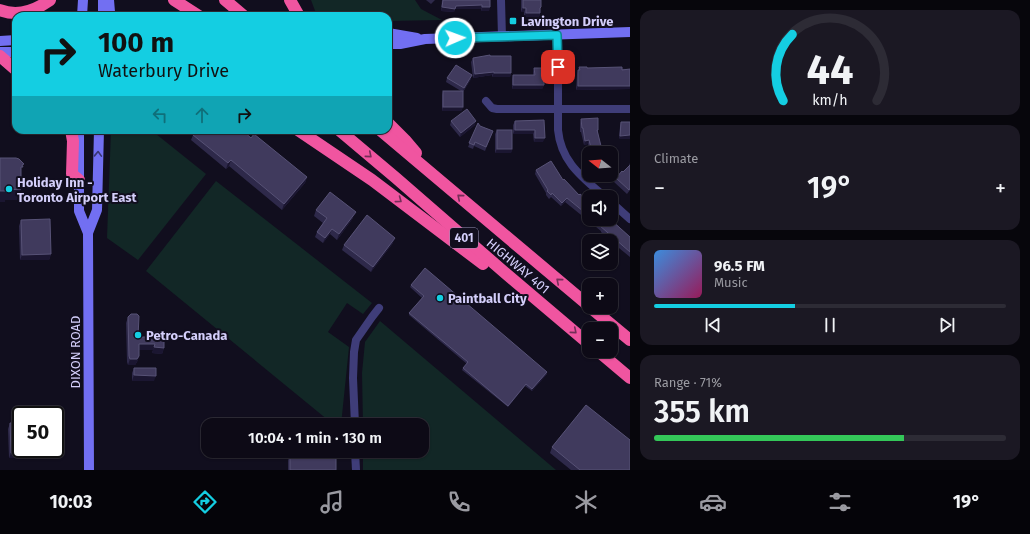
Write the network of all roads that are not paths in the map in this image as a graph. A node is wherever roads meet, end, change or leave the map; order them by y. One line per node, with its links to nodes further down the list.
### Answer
1 (50, 0): 11 (highway)
2 (83, 0): 12 (main road)
3 (103, 0): 13 (main road)
4 (109, 0): 14 (main road)
5 (174, 0): 15 (highway)
6 (185, 0): 16 (highway)
7 (225, 0): 17 (highway)
8 (290, 0): 18 (highway)
9 (501, 0): 23 (street)
10 (0, 10): 19 (highway)
11 (25, 12)
12 (82, 12)
13 (102, 12)
14 (110, 12)
15 (193, 12)
16 (198, 12)
17 (239, 12)
18 (297, 12)
19 (12, 13)
20 (630, 32): 22 (main road)
21 (392, 34): 24 (main road)
22 (557, 35): 23 (main road); 32 (street)
23 (502, 37): 24 (main road)
24 (425, 39): 27 (main road)
25 (12, 40): 26 (main road)
26 (0, 41)
27 (392, 44)
28 (12, 53): 29 (main road)
29 (1, 56): 30 (highway)
30 (12, 66)
31 (486, 101): 32 (street)
32 (559, 108): 33 (street); 43 (street)
33 (630, 109)
34 (392, 127): 41 (highway)
35 (72, 134): 42 (highway)
36 (79, 134): 42 (main road, DIXON ROAD)
37 (99, 134): 46 (main road, DIXON ROAD, one-way to 37)
38 (304, 134): 50 (highway, one-way to 50)
39 (344, 134): 50 (highway, HIGHWAY 401 / 401, one-way to 50)
40 (385, 134): 41 (highway, HIGHWAY 401 / 401)
41 (437, 179): 47 (highway, HIGHWAY 401 / 401, one-way to 41)
42 (79, 180): 46 (main road, DIXON ROAD)
43 (597, 190)
44 (618, 208): 45 (street)
45 (630, 218)
46 (88, 233): 57 (main road, DIXON ROAD)
47 (582, 299)
48 (379, 308): 55 (street)
49 (599, 314): 52 (highway, HIGHWAY 401 / 401)
50 (558, 317): 51 (highway, HIGHWAY 401 / 401, one-way to 51)
51 (582, 338)
52 (630, 340)
53 (606, 358): 54 (highway)
54 (630, 378)
55 (355, 418)
56 (355, 458): 58 (street)
57 (89, 470)
58 (356, 470)

